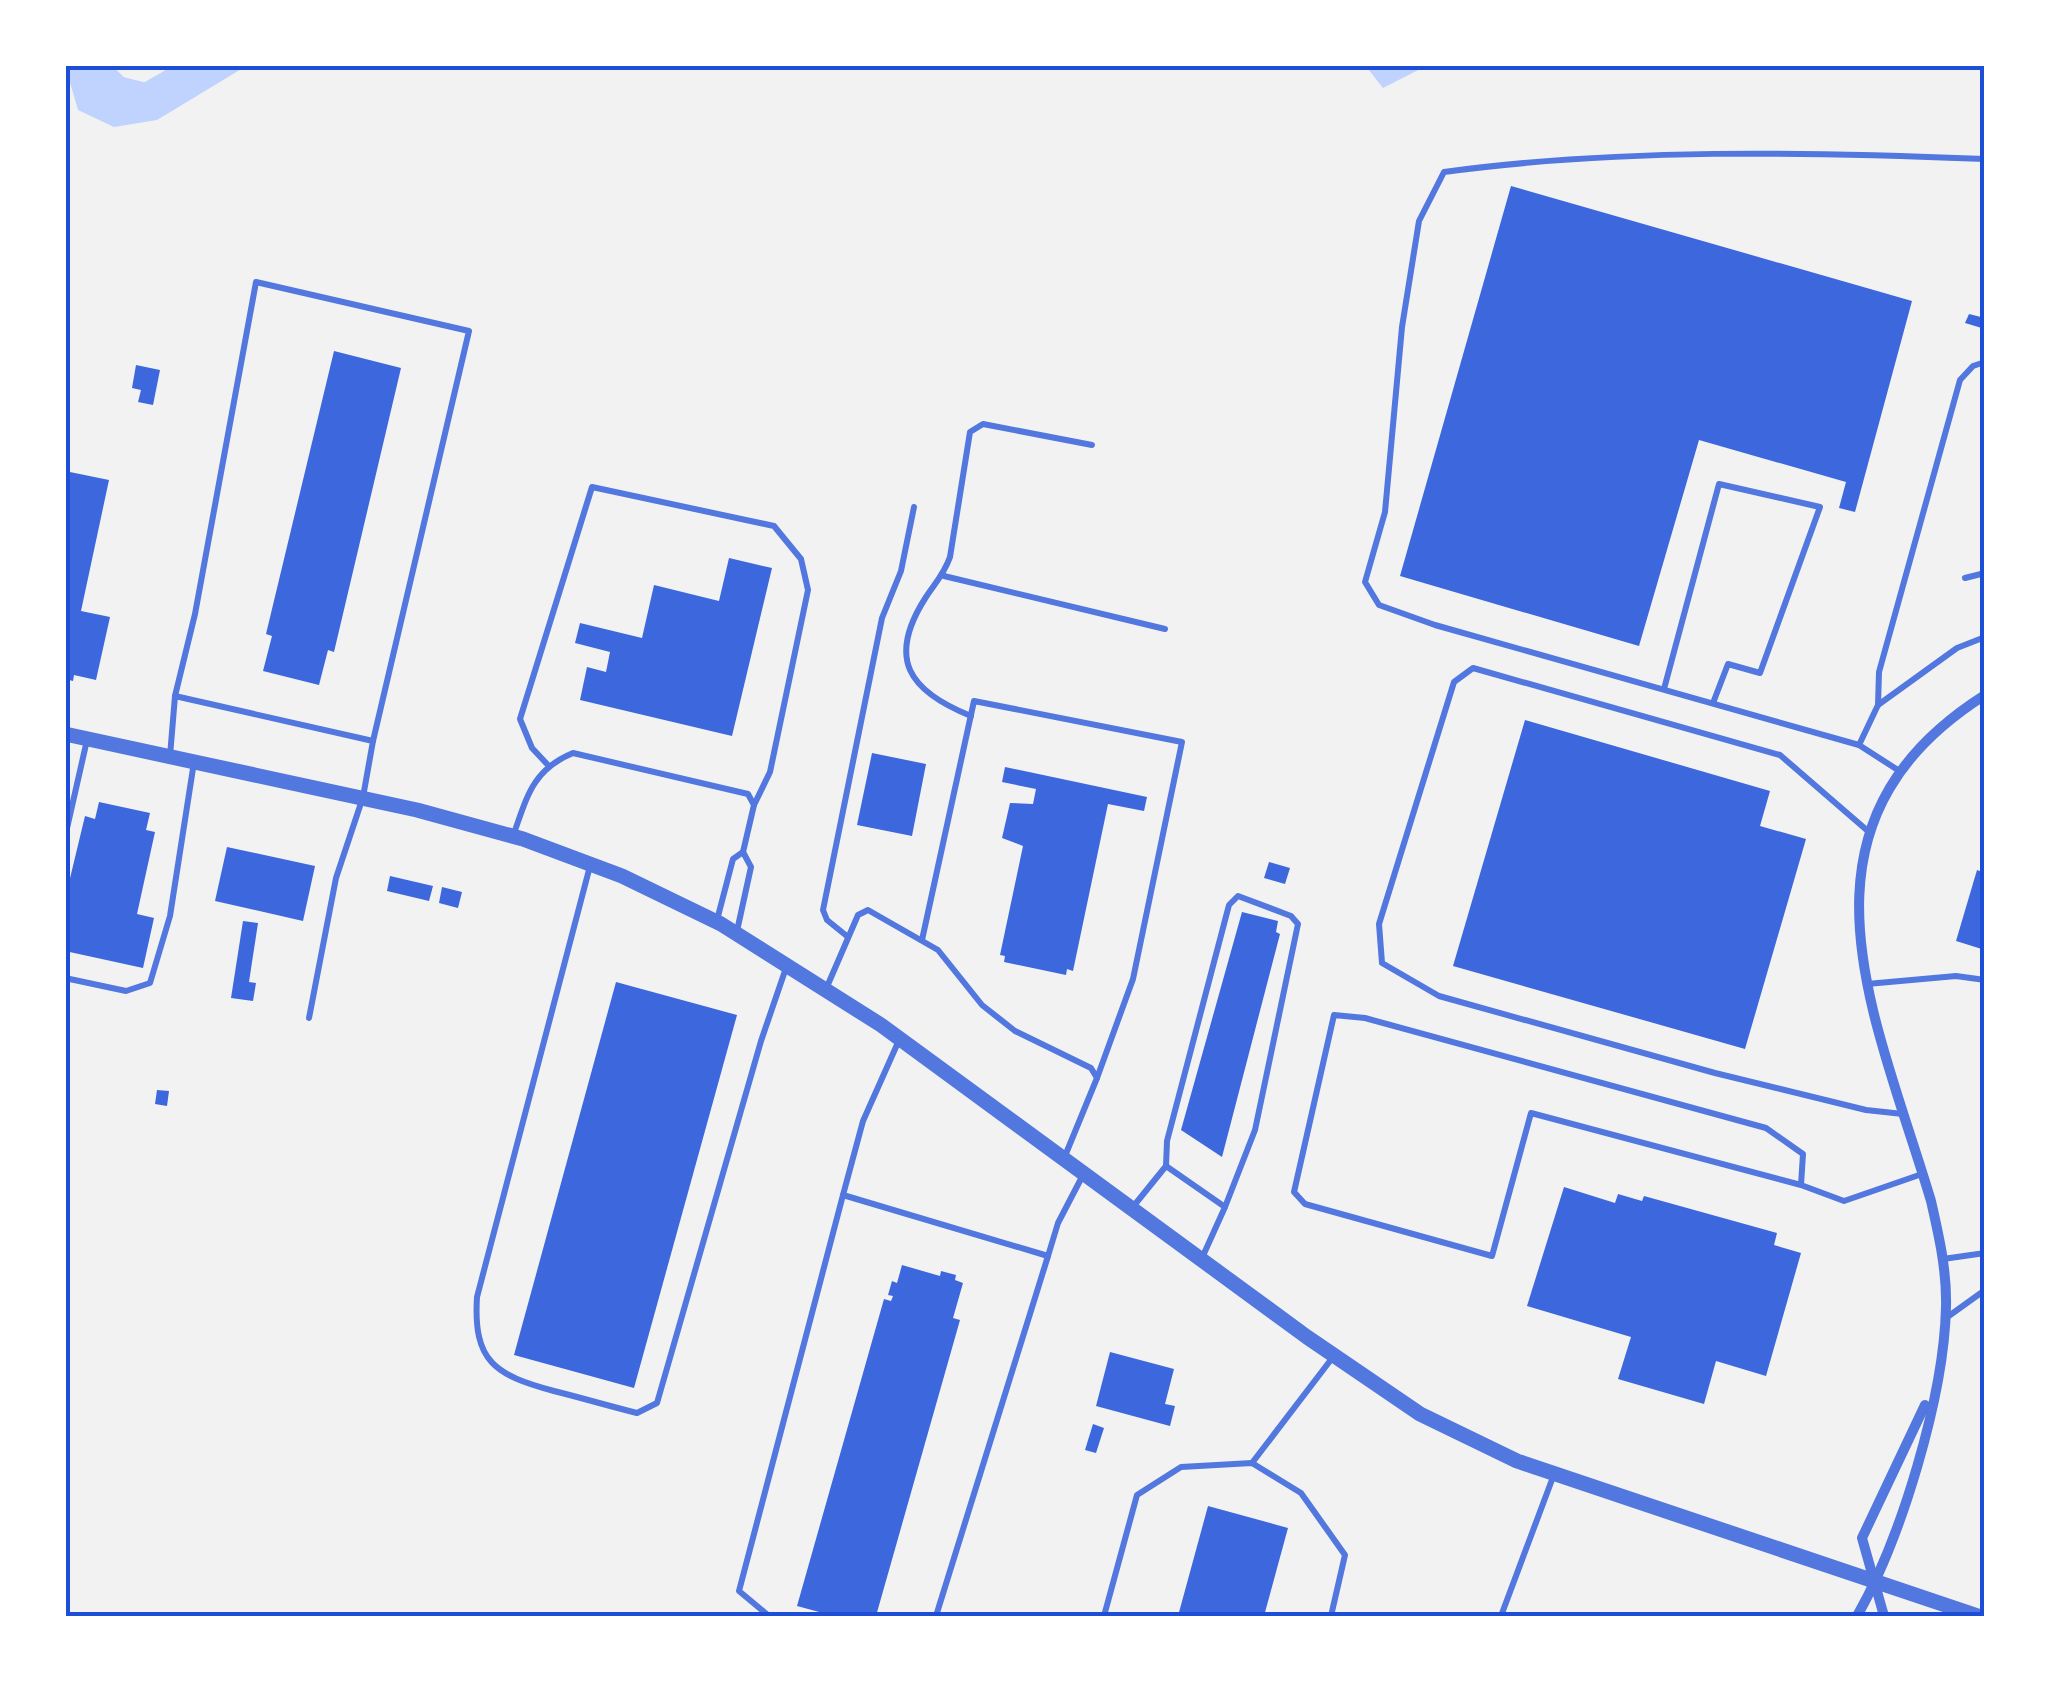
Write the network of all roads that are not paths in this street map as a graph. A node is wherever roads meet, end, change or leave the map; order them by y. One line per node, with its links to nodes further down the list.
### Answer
1 (1985, 159): 10 (lane)
2 (1985, 362): 14 (lane)
3 (1092, 444): 6 (lane)
4 (914, 507): 33 (lane)
5 (1985, 573): 7 (lane)
6 (944, 576): 8 (lane); 15 (lane)
7 (1964, 578)
8 (1165, 629)
9 (1985, 636): 14 (lane)
10 (1664, 690): 13 (lane); 13 (lane)
11 (175, 696): 18 (lane); 18 (lane); 20 (lane)
12 (1985, 696): 23 (street)
13 (1713, 703): 19 (lane)
14 (1878, 705): 19 (lane)
15 (971, 716): 34 (lane); 42 (lane)
16 (65, 734): 17 (street)
17 (87, 739): 20 (street); 28 (lane)
18 (373, 741): 24 (lane)
19 (1859, 745): 23 (lane)
20 (170, 757): 21 (street)
21 (194, 762): 24 (street); 36 (lane)
22 (547, 764): 25 (lane); 25 (lane); 27 (lane)
23 (1901, 772): 26 (street)
24 (363, 797): 27 (street); 40 (lane)
25 (754, 805): 29 (lane)
26 (1869, 832): 38 (street); 43 (lane)
27 (512, 836): 30 (street)
28 (65, 838)
29 (743, 852): 31 (lane); 32 (lane)
30 (590, 864): 31 (street); 35 (lane)
31 (716, 921): 32 (street)
32 (736, 933): 35 (street)
33 (848, 937): 34 (lane); 39 (lane)
34 (922, 940): 42 (lane)
35 (788, 964): 39 (street)
36 (65, 978)
37 (1985, 980): 38 (lane)
38 (1867, 984): 43 (street)
39 (826, 989): 41 (street)
40 (309, 1018)
41 (900, 1038): 44 (street); 49 (lane)
42 (1097, 1078): 44 (lane)
43 (1905, 1114): 47 (street)
44 (1064, 1157): 46 (street)
45 (1166, 1166): 50 (lane); 50 (lane); 51 (lane)
46 (1085, 1172): 51 (street); 53 (lane)
47 (1923, 1174): 48 (lane); 55 (street)
48 (1801, 1185): 48 (lane)
49 (843, 1195): 53 (lane); 63 (lane)
50 (1225, 1207): 54 (lane)
51 (1132, 1208): 54 (street)
52 (1985, 1252): 55 (lane)
53 (1048, 1256): 64 (lane)
54 (1201, 1259): 58 (street)
55 (1943, 1259): 57 (street)
56 (1985, 1290): 57 (lane)
57 (1945, 1318): 59 (street)
58 (1334, 1356): 60 (lane); 61 (street)
59 (1934, 1386): 62 (street); 62 (street)
60 (1252, 1464): 65 (lane); 66 (lane)
61 (1554, 1474): 62 (street); 67 (lane)
62 (1877, 1582): 68 (street); 69 (street); 70 (street)
63 (769, 1616)
64 (936, 1616)
65 (1104, 1616)
66 (1331, 1616)
67 (1501, 1616)
68 (1857, 1616)
69 (1884, 1616)
70 (1978, 1616)

